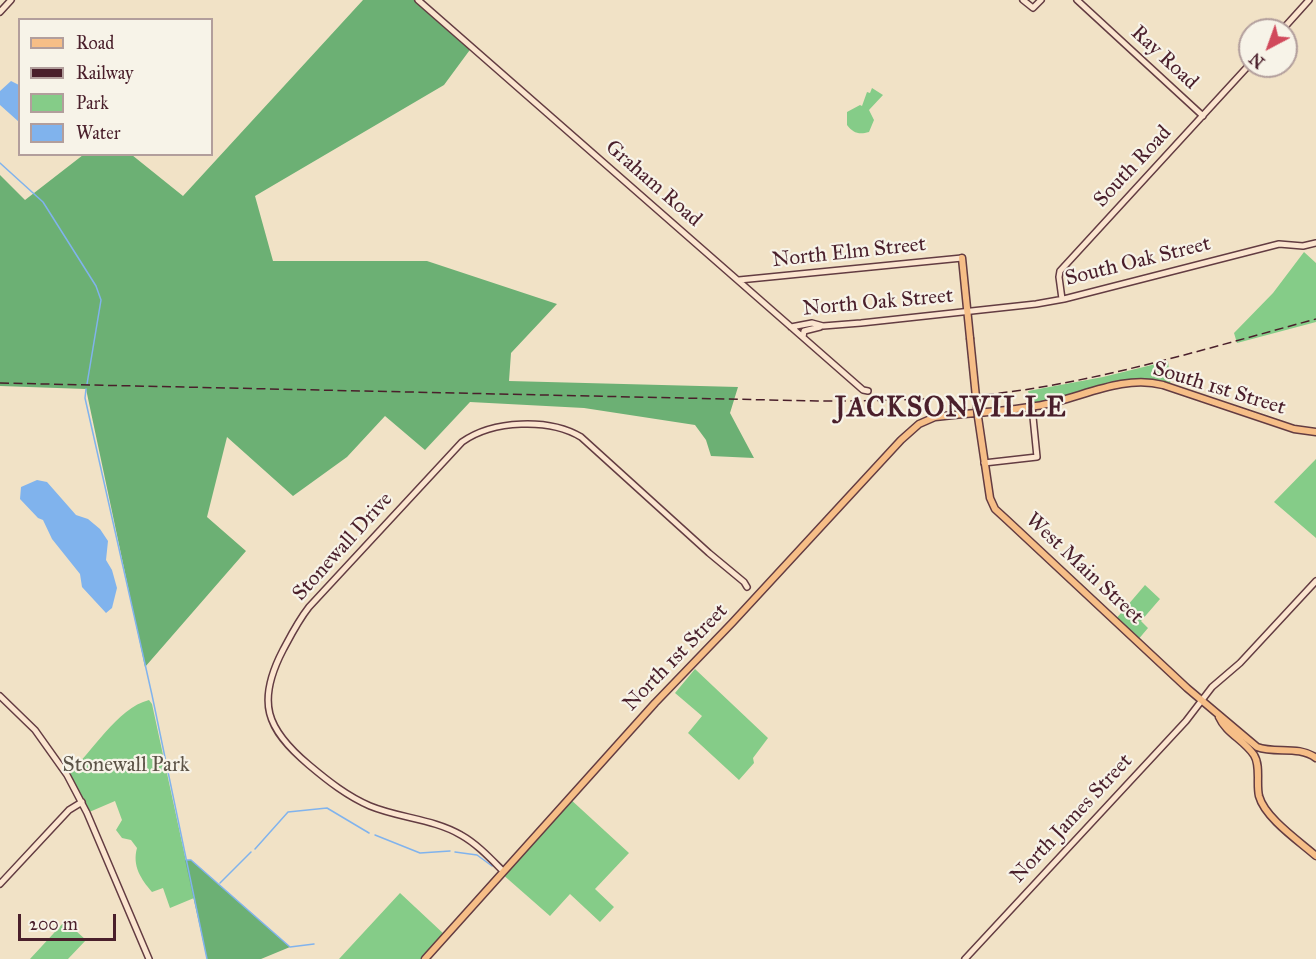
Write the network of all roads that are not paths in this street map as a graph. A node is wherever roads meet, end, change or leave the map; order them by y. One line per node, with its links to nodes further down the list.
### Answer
1 (11, 0): 7 (street)
2 (418, 0): 13 (street, Graham Road)
3 (1023, 0): 4 (street)
4 (1041, 0)
5 (1077, 0): 10 (street, Ray Road)
6 (1309, 0): 8 (street)
7 (0, 12)
8 (1293, 18)
9 (1238, 77): 10 (street, South Road)
10 (1203, 116): 14 (street, South Road)
11 (1316, 243): 14 (street, South Oak Street)
12 (963, 258): 13 (street, North Elm Street); 15 (main road, West Main Street)
13 (739, 280): 17 (street, Graham Road)
14 (1062, 299): 15 (street, South Oak Street)
15 (967, 312): 16 (street, North Oak Street); 21 (main road, West Main Street, bridge)
16 (823, 326): 17 (street, North Oak Street); 18 (street)
17 (791, 327): 18 (street, Graham Road)
18 (803, 337): 19 (street, Graham Road)
19 (868, 391)
20 (1032, 407): 21 (main road, South 1st Street); 22 (main road, South 1st Street); 23 (street)
21 (975, 415): 23 (main road, West Main Street); 25 (main road, North 1st Street)
22 (1316, 432)
23 (984, 463): 27 (main road, West Main Street)
24 (1316, 581): 27 (street, North James Street)
25 (756, 597): 32 (main road, North 1st Street); 32 (street, Stonewall Drive)
26 (0, 696): 30 (street)
27 (1201, 701): 28 (main road, West Main Street); 36 (street, North James Street)
28 (1254, 750): 29 (main road); 31 (main road)
29 (1316, 758)
30 (82, 802): 33 (street); 34 (street)
31 (1316, 856)
32 (503, 871): 35 (main road, North 1st Street)
33 (0, 884)
34 (149, 959)
35 (424, 959)
36 (965, 959)

